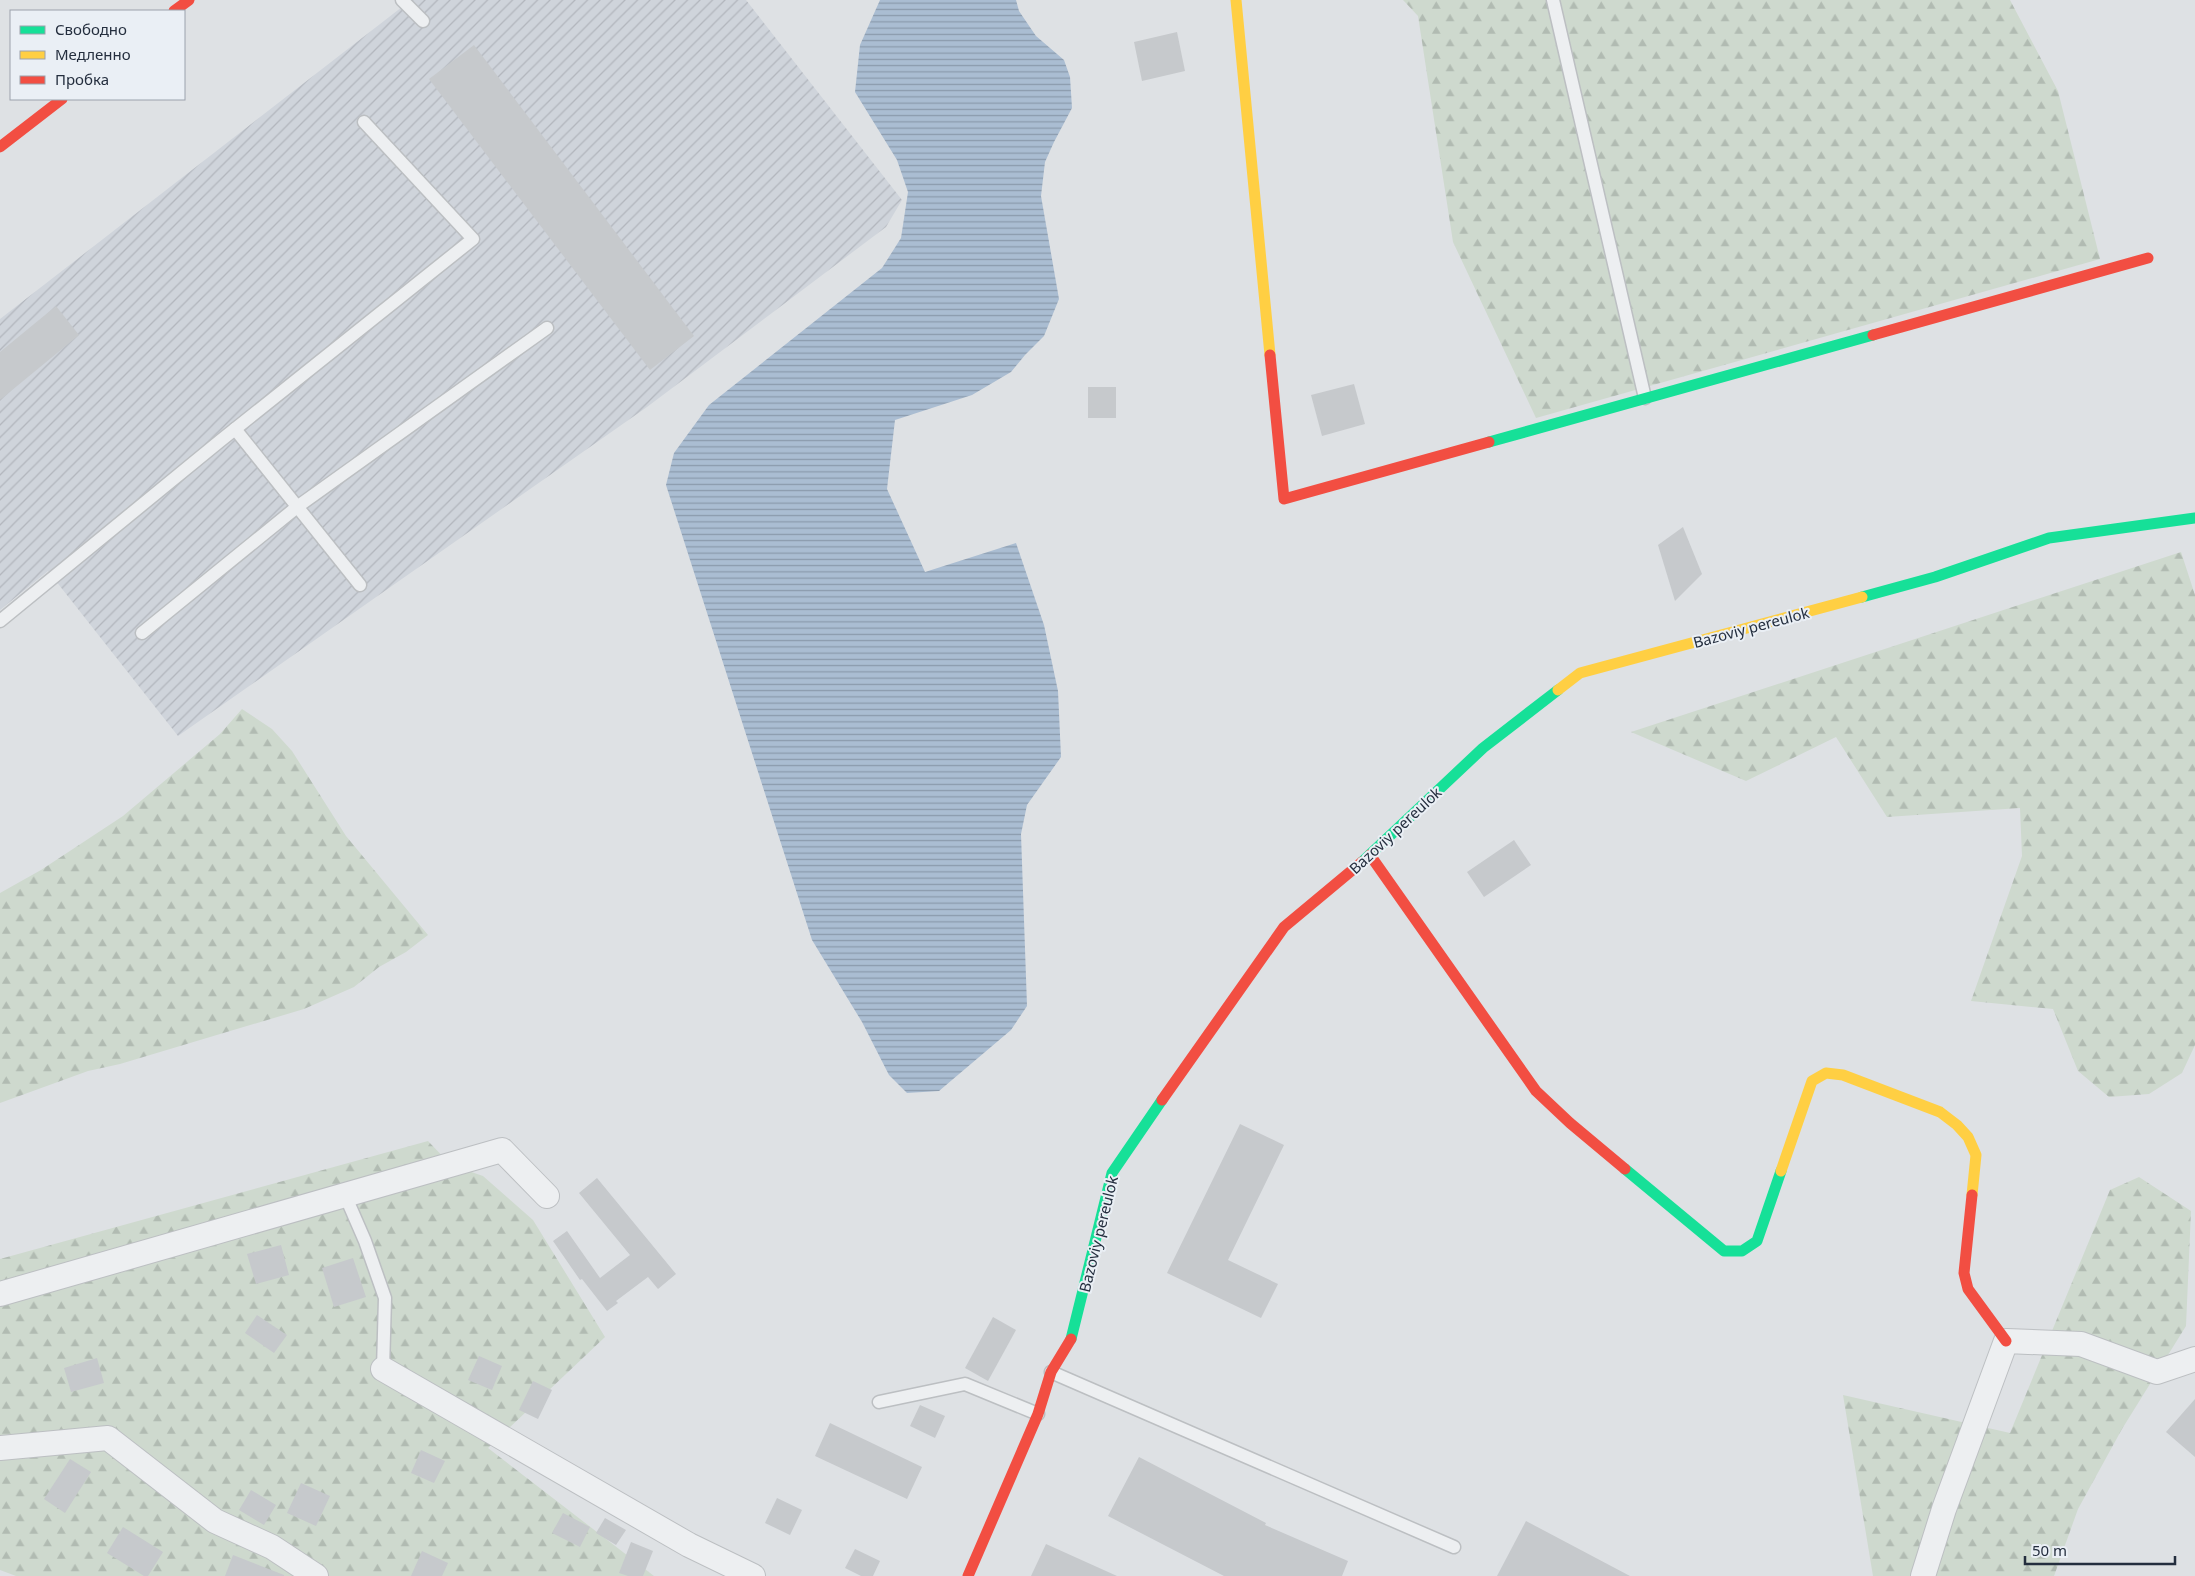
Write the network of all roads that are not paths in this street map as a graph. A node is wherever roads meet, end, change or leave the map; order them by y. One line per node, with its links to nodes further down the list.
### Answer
1 (189, 0): 5 (street)
2 (402, 0): 6 (lane)
3 (1236, 0): 12 (street)
4 (1553, 0): 12 (lane)
5 (175, 10)
6 (424, 21)
7 (61, 100): 9 (street)
8 (364, 122): 13 (lane)
9 (2, 142)
10 (2148, 258): 12 (street)
11 (547, 328): 14 (lane)
12 (1645, 398)
13 (235, 429): 14 (lane); 17 (lane)
14 (297, 507): 16 (lane); 18 (lane)
15 (2195, 518): 19 (street, Bazoviy pereulok)
16 (360, 585)
17 (0, 621)
18 (142, 633)
19 (1370, 855): 23 (street); 26 (street, Bazoviy pereulok)
20 (345, 1195): 21 (street); 22 (street); 25 (lane)
21 (547, 1196)
22 (0, 1294)
23 (2006, 1341): 24 (street); 34 (street)
24 (2195, 1359)
25 (383, 1369): 32 (street)
26 (1051, 1372): 28 (street, Bazoviy pereulok); 30 (lane)
27 (879, 1402): 28 (lane)
28 (1038, 1414): 33 (street, Bazoviy pereulok)
29 (0, 1448): 31 (street)
30 (1454, 1547)
31 (316, 1576)
32 (754, 1576)
33 (968, 1576)
34 (1923, 1576)

